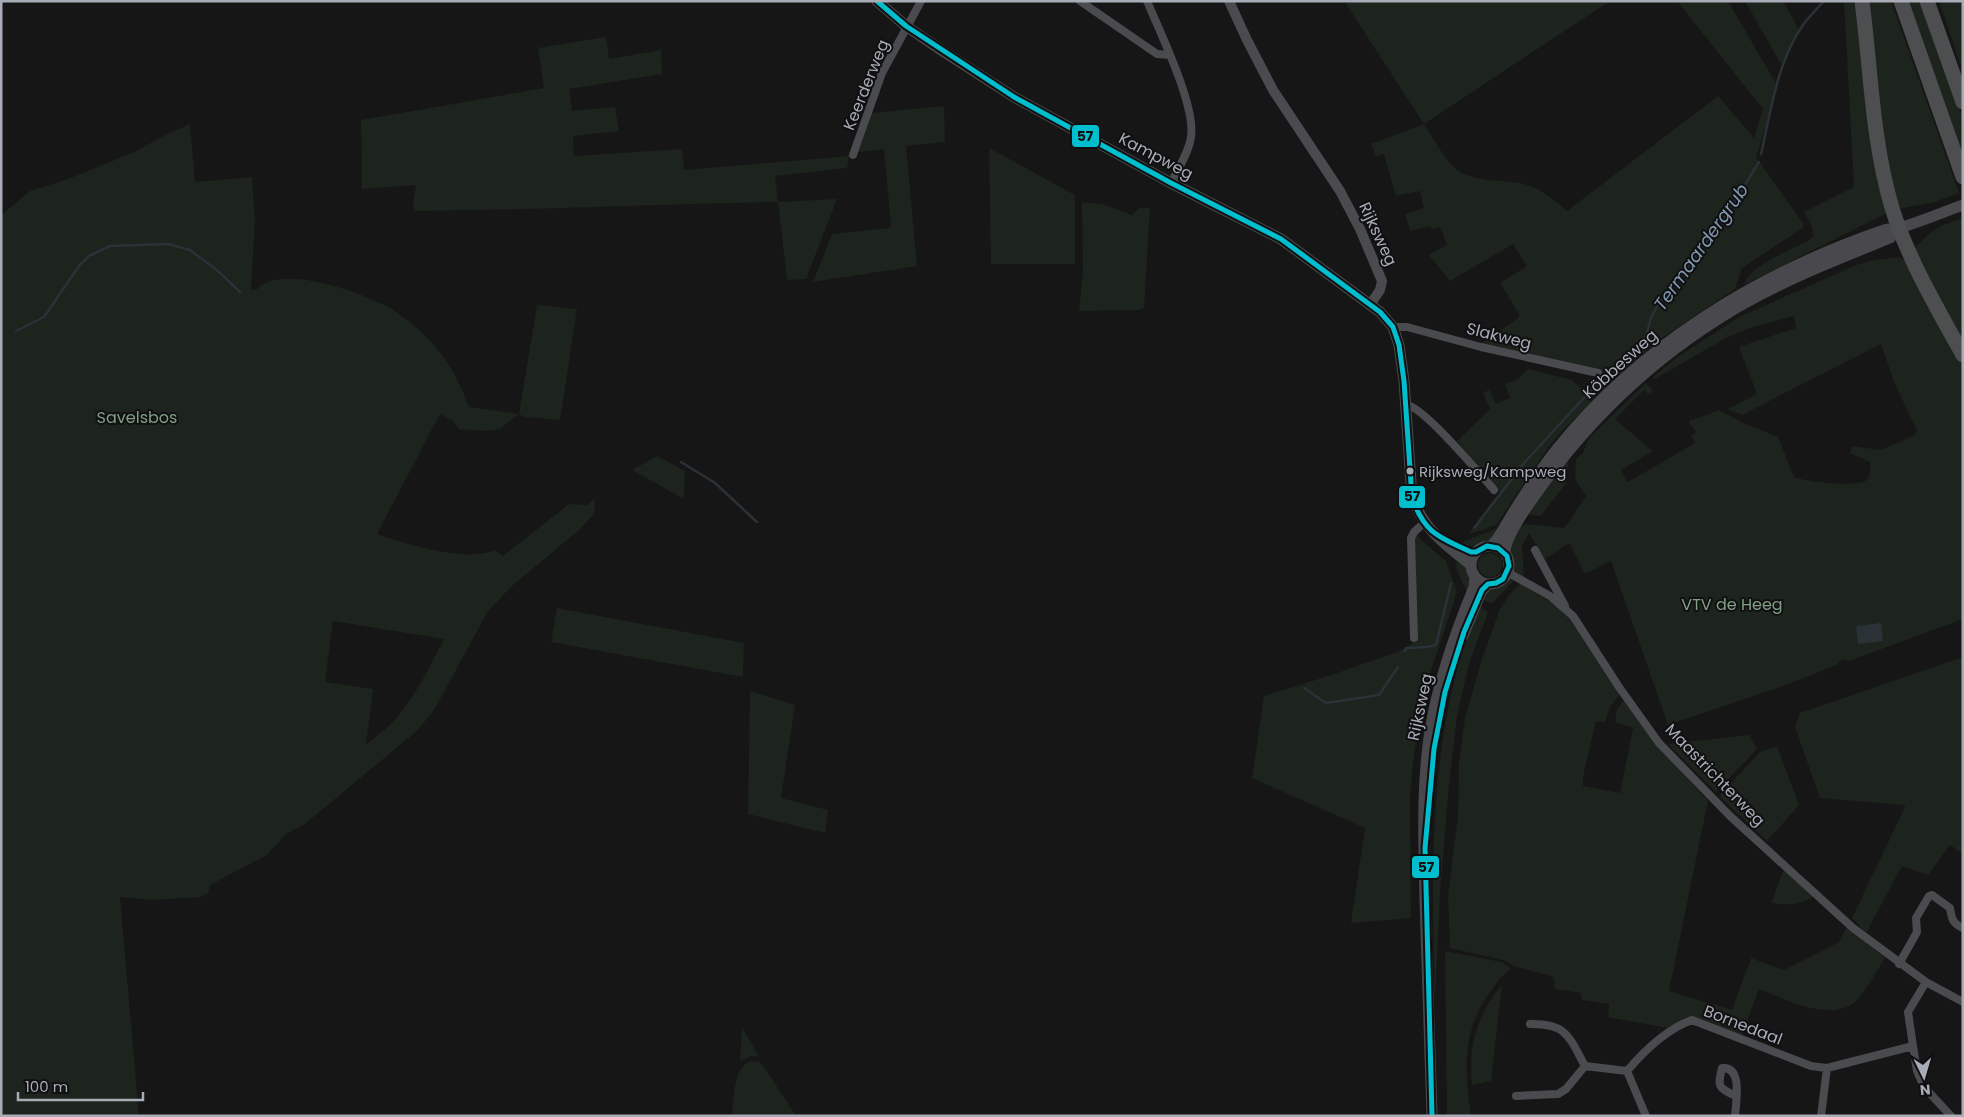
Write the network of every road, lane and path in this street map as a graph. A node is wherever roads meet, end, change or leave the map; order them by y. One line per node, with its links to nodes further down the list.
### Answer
1 (877, 1): 9 (main road, Kampweg)
2 (921, 1): 9 (street, Keerderweg)
3 (1080, 1): 10 (street)
4 (1147, 1): 10 (street)
5 (1229, 1): 18 (street, Rijksweg)
6 (1862, 1): 16 (highway)
7 (1901, 1): 13 (highway)
8 (1927, 1): 11 (highway)
9 (906, 26): 12 (street, Keerderweg); 14 (main road, Kampweg)
10 (1170, 55): 14 (street)
11 (1963, 102)
12 (852, 155)
13 (1963, 177)
14 (1170, 183): 18 (main road, Kampweg)
15 (1963, 205): 16 (main road, Köbbesweg)
16 (1900, 228): 17 (main road, Köbbesweg); 20 (highway)
17 (1742, 299): 26 (main road, Köbbesweg); 29 (main road, Köbbesweg)
18 (1370, 305): 19 (main road)
19 (1394, 327): 21 (street, Slakweg); 22 (main road)
20 (1963, 355)
21 (1598, 373)
22 (1406, 405): 23 (street); 24 (main road)
23 (1494, 490)
24 (1424, 523): 25 (main road); 35 (street)
25 (1436, 536): 28 (main road); 30 (main road)
26 (1491, 546): 28 (main road); 29 (main road)
27 (1534, 550): 34 (street)
28 (1476, 552): 30 (main road)
29 (1505, 553): 31 (main road)
30 (1471, 565): 32 (main road)
31 (1508, 572): 33 (main road); 34 (street, Maastrichterweg)
32 (1475, 577): 33 (main road); 36 (main road, Rijksweg)
33 (1488, 584): 36 (main road, Rijksweg)
34 (1567, 610): 38 (street, Maastrichterweg)
35 (1414, 638)
36 (1425, 848): 48 (main road, Rijksweg)
37 (1963, 928): 38 (street)
38 (1899, 964): 39 (street, Maastrichterweg)
39 (1926, 982): 40 (street, Maastrichterweg); 42 (street)
40 (1963, 1002)
41 (1530, 1024): 43 (street)
42 (1913, 1046): 44 (street, Bornedaal); 52 (street)
43 (1585, 1066): 45 (street); 46 (street)
44 (1827, 1068): 45 (street, Bornedaal); 51 (street)
45 (1627, 1071): 49 (street)
46 (1516, 1096)
47 (1736, 1096): 50 (street)
48 (1432, 1116)
49 (1646, 1116)
50 (1735, 1116)
51 (1821, 1116)
52 (1951, 1116)

